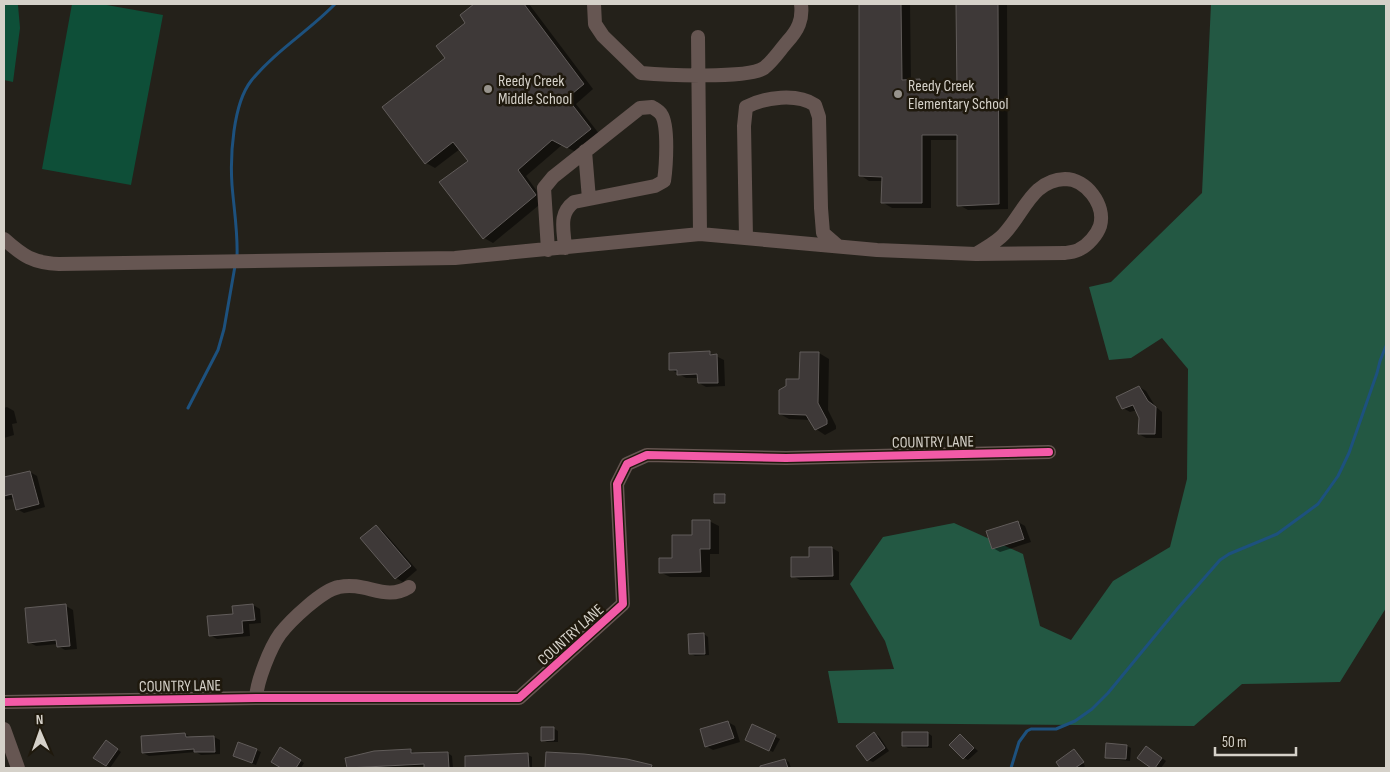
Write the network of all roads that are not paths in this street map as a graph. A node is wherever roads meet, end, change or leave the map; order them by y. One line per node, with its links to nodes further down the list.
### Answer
1 (594, 4): 4 (street)
2 (802, 4): 4 (street)
3 (698, 37): 4 (street)
4 (698, 76): 7 (street)
5 (585, 151): 6 (street); 6 (street); 12 (street)
6 (589, 199): 11 (street)
7 (700, 234): 8 (street); 11 (street)
8 (746, 238): 10 (street); 10 (street)
9 (4, 239): 12 (street)
10 (838, 246): 13 (street)
11 (566, 248): 12 (street)
12 (548, 250)
13 (976, 254): 13 (street)
14 (1049, 452): 16 (street, COUNTRY LANE)
15 (409, 587): 16 (street)
16 (256, 698): 17 (street, COUNTRY LANE)
17 (4, 702)
18 (4, 728): 19 (street)
19 (18, 768)

